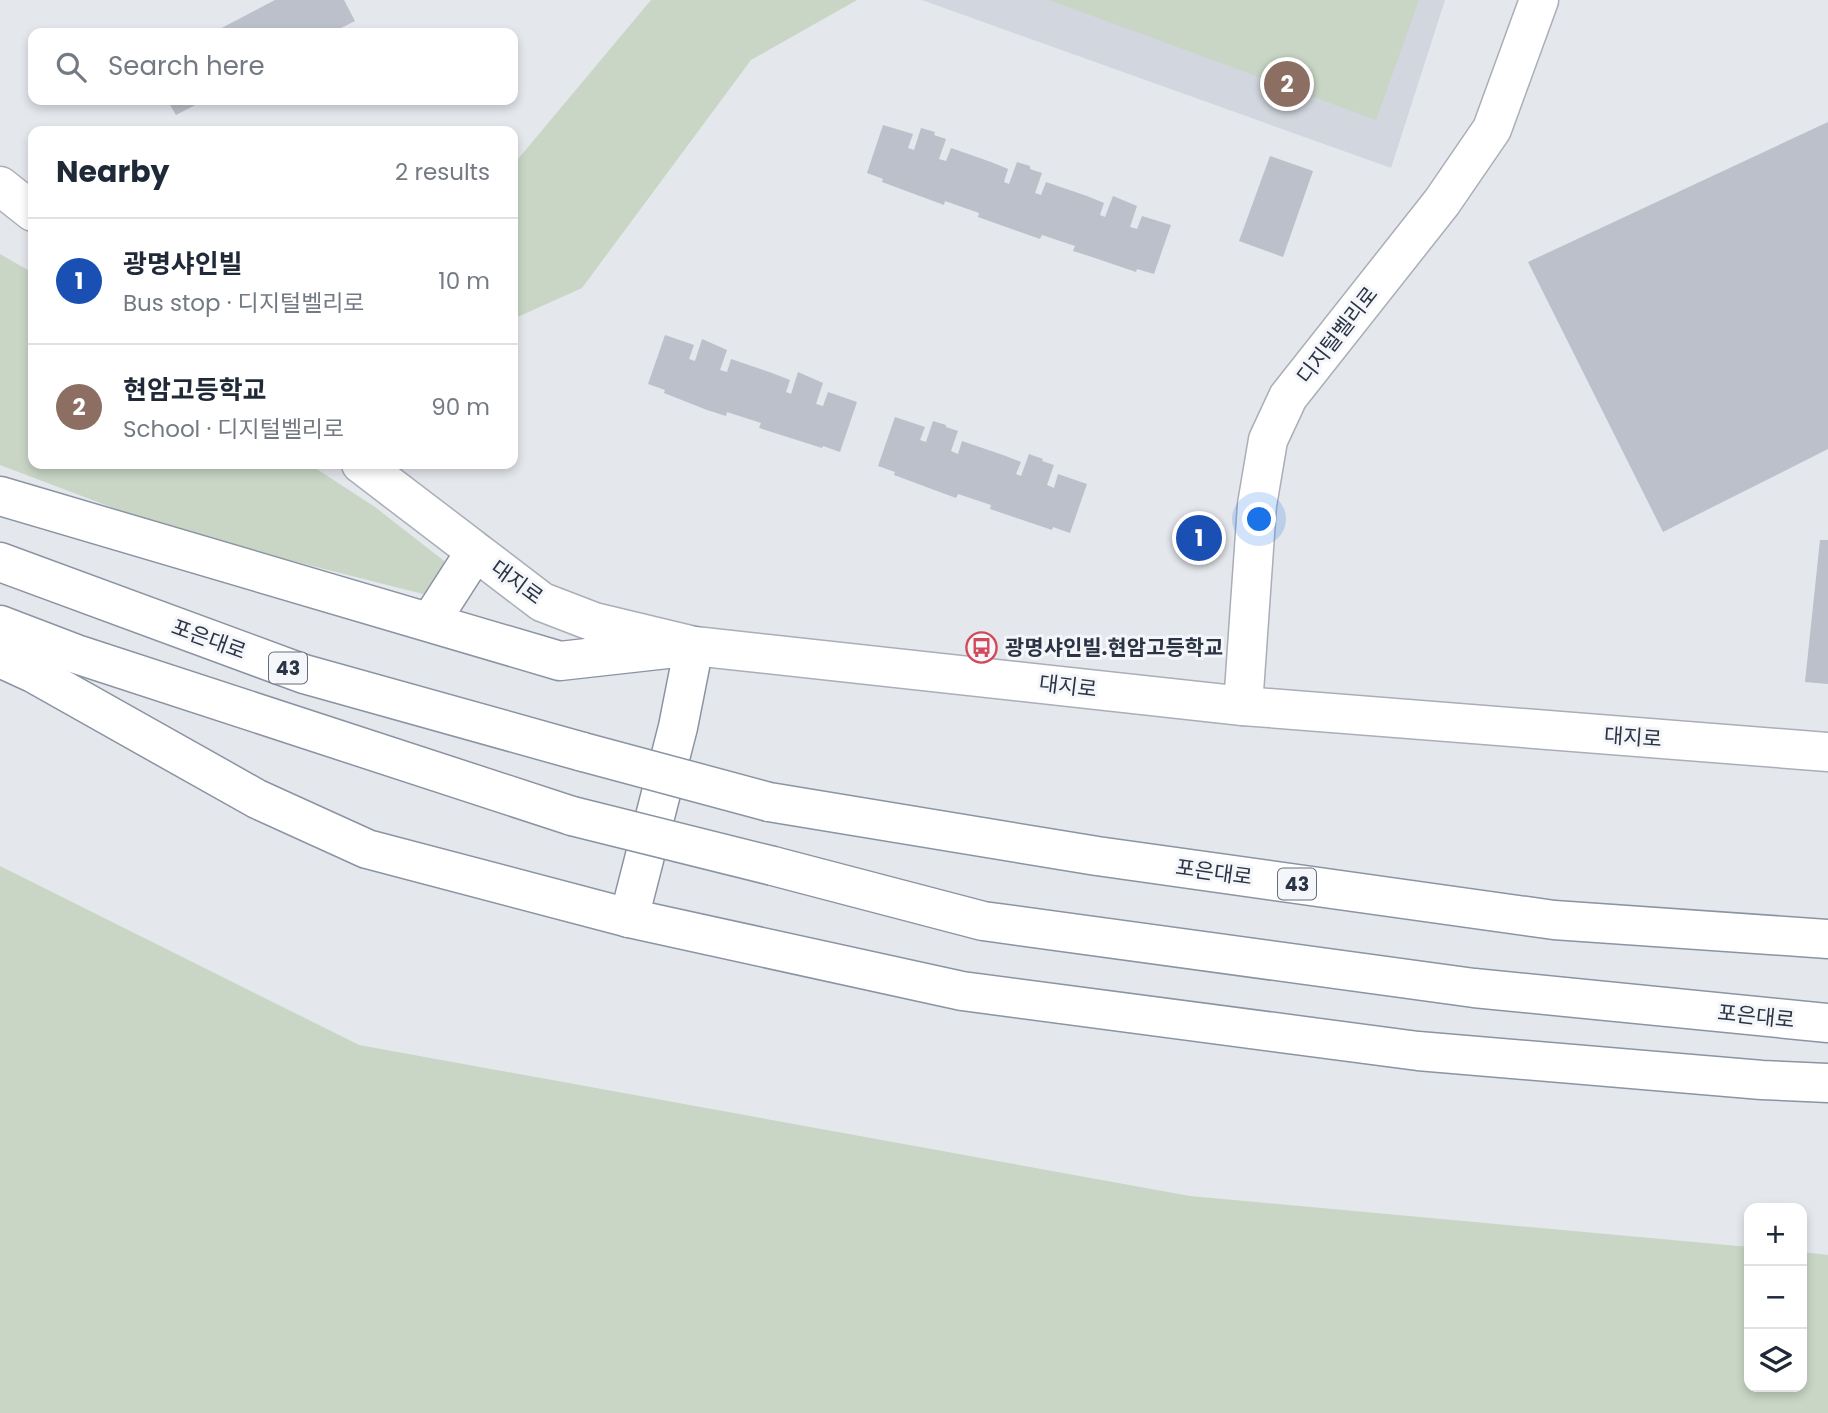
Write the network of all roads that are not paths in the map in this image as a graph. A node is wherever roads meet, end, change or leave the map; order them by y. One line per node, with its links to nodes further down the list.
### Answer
1 (1539, 0): 12 (main road, 디지털벨리로)
2 (0, 186): 3 (main road)
3 (28, 208)
4 (368, 469): 6 (main road, 대지로)
5 (0, 496): 8 (main road)
6 (475, 551): 8 (main road); 10 (main road, 대지로)
7 (0, 562): 15 (main road, 포은대로 / 43, bridge)
8 (429, 622): 10 (main road)
9 (0, 625): 16 (main road, 포은대로, bridge)
10 (694, 646): 12 (main road, 대지로); 14 (main road)
11 (0, 658): 14 (main road)
12 (1243, 706): 13 (main road, 대지로)
13 (1828, 752)
14 (629, 918): 17 (main road)
15 (1828, 939)
16 (1828, 1023)
17 (1828, 1083)

